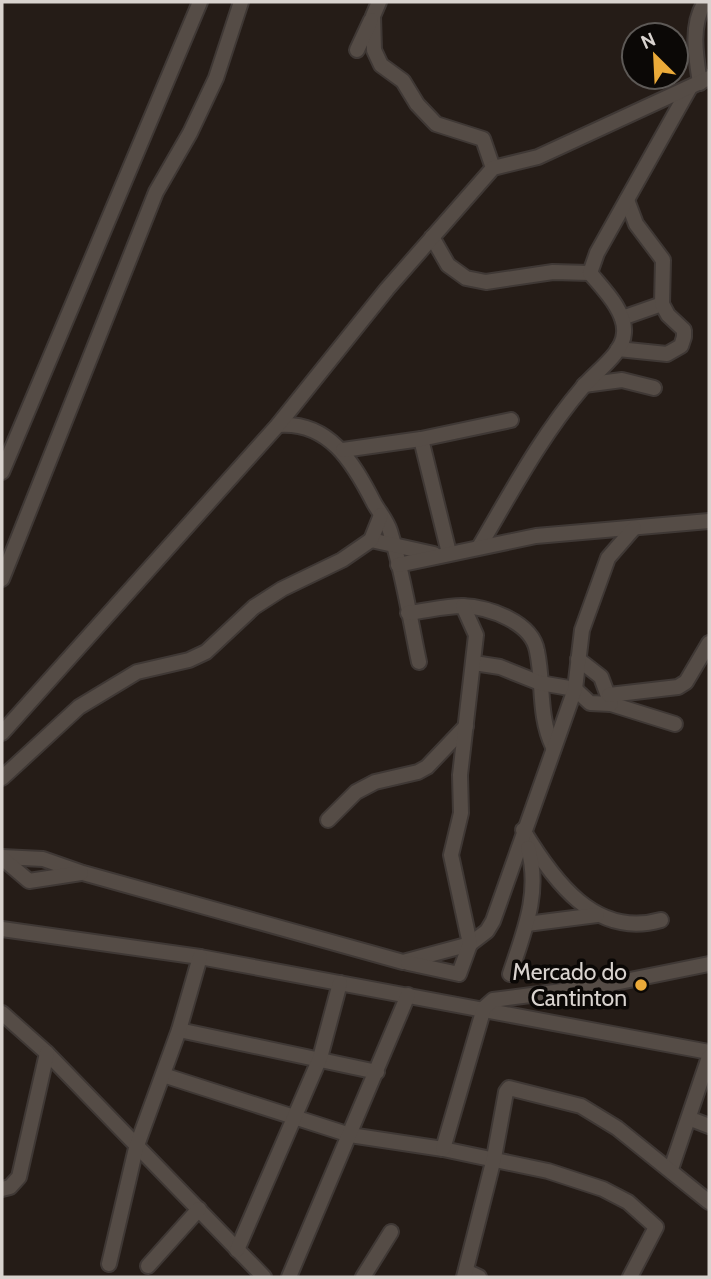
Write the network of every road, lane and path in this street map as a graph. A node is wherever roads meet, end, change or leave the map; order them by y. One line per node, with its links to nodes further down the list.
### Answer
1 (200, 2): 21 (street)
2 (241, 2): 33 (street)
3 (381, 2): 5 (street)
4 (705, 2): 7 (street)
5 (373, 16): 6 (street); 8 (street)
6 (357, 50)
7 (700, 83): 8 (street); 9 (street)
8 (493, 168): 10 (street)
9 (627, 200): 11 (street); 12 (street)
10 (432, 237): 11 (street); 18 (street)
11 (590, 273): 13 (street)
12 (662, 304): 13 (street); 14 (street)
13 (622, 318): 14 (street)
14 (618, 349): 15 (street)
15 (584, 385): 16 (street); 29 (street)
16 (654, 388)
17 (511, 419): 19 (street)
18 (278, 425): 20 (street); 45 (street)
19 (421, 439): 20 (street); 30 (street)
20 (343, 450): 22 (street)
21 (2, 472)
22 (381, 515): 24 (street); 27 (street)
23 (709, 521): 25 (street)
24 (389, 528): 28 (street); 30 (street)
25 (634, 528): 26 (street); 31 (street)
26 (602, 531): 29 (street); 31 (street)
27 (371, 540): 28 (street); 47 (street)
28 (393, 545): 30 (street); 32 (street)
29 (479, 547): 30 (street)
30 (444, 554): 32 (street)
31 (608, 558): 37 (street)
32 (398, 565): 35 (street)
33 (2, 579)
34 (463, 606): 35 (street); 39 (street); 40 (street)
35 (408, 613): 38 (street)
36 (709, 643): 42 (street)
37 (578, 659): 41 (street); 42 (street)
38 (419, 662)
39 (474, 663): 40 (street); 44 (street)
40 (540, 683): 41 (street); 46 (street)
41 (575, 689): 42 (street); 46 (street)
42 (610, 700): 43 (street)
43 (675, 724)
44 (466, 726): 48 (street); 56 (street)
45 (2, 733)
46 (553, 747): 49 (street)
47 (2, 778)
48 (328, 820)
49 (523, 830): 52 (street); 54 (street); 56 (street)
50 (2, 858): 51 (street); 51 (street)
51 (83, 873): 59 (street)
52 (597, 915): 53 (street); 54 (street)
53 (662, 920)
54 (527, 924): 62 (street)
55 (2, 929): 58 (street)
56 (470, 944): 57 (street); 61 (street)
57 (436, 954): 59 (street); 61 (street)
58 (200, 957): 63 (street); 67 (street)
59 (403, 962): 61 (street)
60 (709, 964): 65 (street)
61 (440, 971)
62 (510, 974)
63 (340, 983): 64 (street); 70 (street)
64 (408, 995): 65 (street); 71 (street)
65 (484, 1008): 69 (street); 78 (street)
66 (2, 1013): 68 (street)
67 (179, 1030): 70 (street); 72 (street)
68 (47, 1053): 77 (street); 81 (street)
69 (709, 1055): 74 (street)
70 (320, 1058): 71 (street); 73 (street)
71 (377, 1072): 76 (street)
72 (163, 1075): 73 (street); 77 (street)
73 (296, 1117): 76 (street); 85 (street)
74 (691, 1119): 75 (street); 80 (street)
75 (709, 1126)
76 (350, 1135): 78 (street); 91 (street)
77 (136, 1148): 83 (street); 86 (street)
78 (443, 1149): 79 (street)
79 (494, 1158): 80 (street); 88 (street); 89 (street)
80 (671, 1169): 82 (street)
81 (2, 1189)
82 (709, 1202)
83 (199, 1209): 85 (street); 87 (street)
84 (391, 1232): 92 (street)
85 (237, 1250): 90 (street)
86 (109, 1264)
87 (148, 1266)
88 (470, 1275)
89 (634, 1276)
90 (264, 1277)
91 (289, 1277)
92 (363, 1277)

